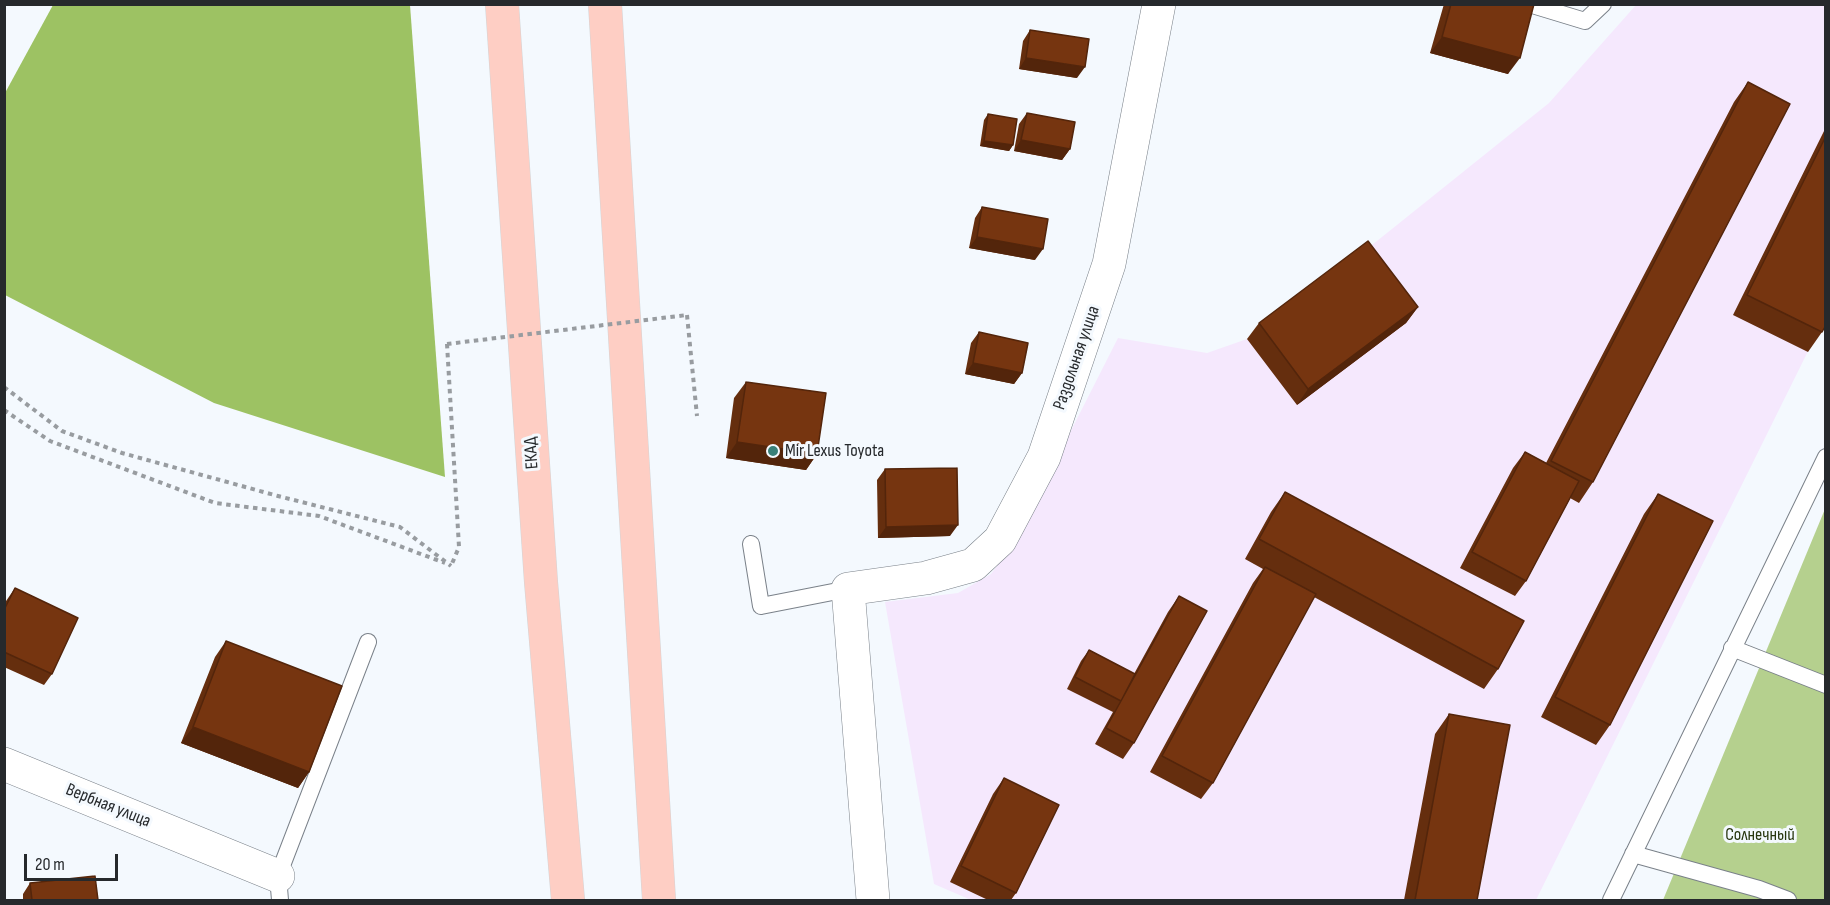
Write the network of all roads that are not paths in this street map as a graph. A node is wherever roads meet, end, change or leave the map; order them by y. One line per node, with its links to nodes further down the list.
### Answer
1 (502, 4): 15 (highway, ЕКАД)
2 (605, 4): 16 (highway)
3 (1159, 4): 8 (street, Раздольная улица)
4 (1529, 4): 5 (lane)
5 (1603, 4)
6 (1825, 458): 10 (lane)
7 (751, 544): 8 (lane)
8 (848, 589): 17 (street)
9 (368, 642): 14 (lane)
10 (1732, 648): 11 (lane); 13 (lane)
11 (1826, 685)
12 (4, 764): 14 (street, Вербная улица)
13 (1633, 854): 18 (lane); 19 (lane)
14 (279, 888)
15 (568, 900)
16 (659, 900)
17 (873, 900)
18 (1611, 900)
19 (1788, 900)

